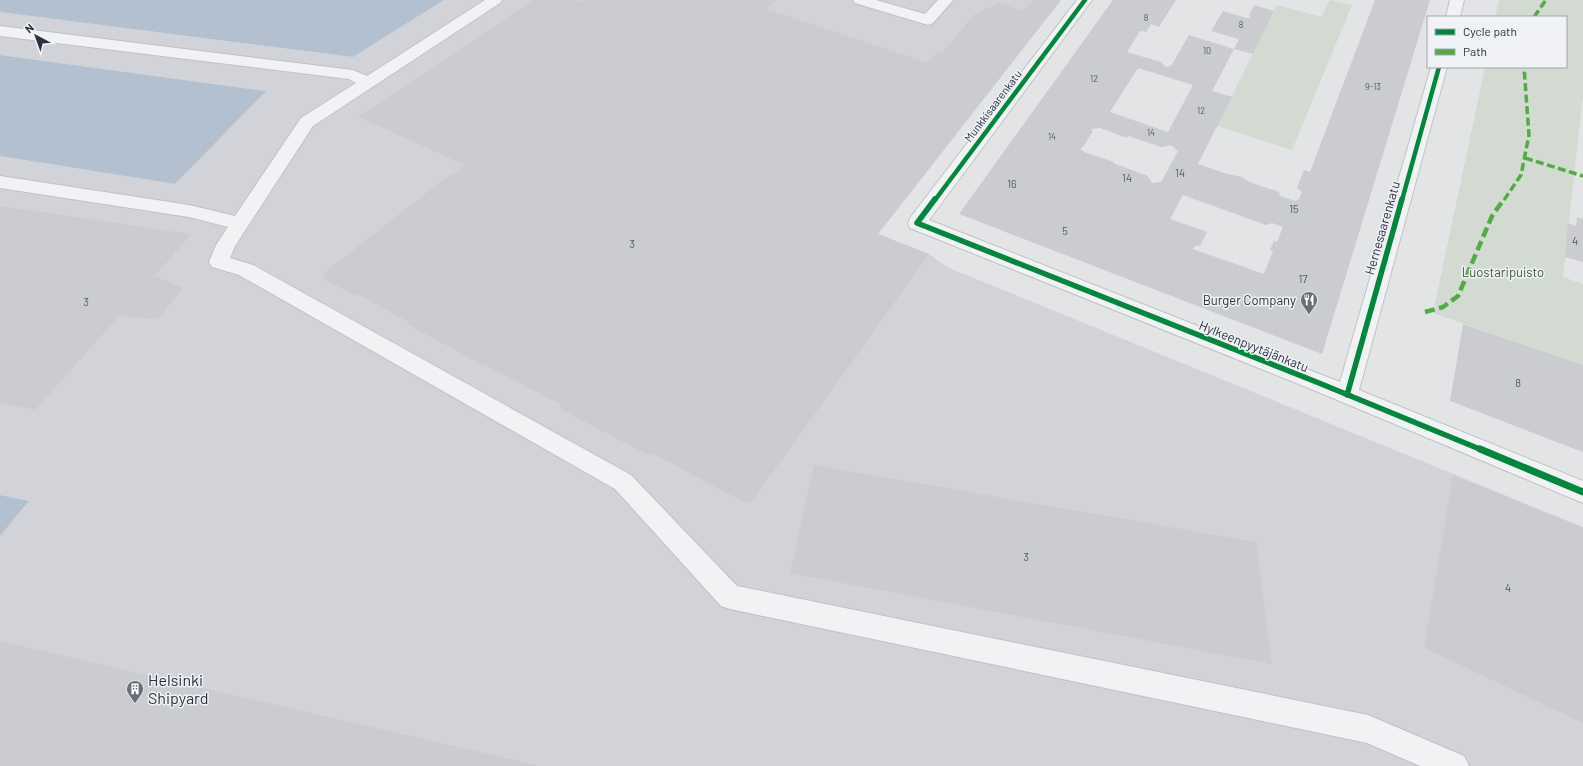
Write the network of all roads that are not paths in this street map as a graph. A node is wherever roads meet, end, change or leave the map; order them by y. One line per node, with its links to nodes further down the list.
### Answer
1 (495, 0): 9 (street)
2 (860, 0): 3 (street)
3 (946, 0)
4 (1085, 0): 11 (street, Munkkisaarenkatu)
5 (1457, 0): 6 (street)
6 (1453, 16)
7 (0, 31): 9 (street)
8 (1439, 68): 13 (street, Hernesaarenkatu)
9 (368, 83): 12 (street)
10 (0, 182): 12 (street)
11 (917, 223): 13 (street, Hylkeenpyytäjänkatu)
12 (239, 224): 15 (street)
13 (1347, 395): 14 (street, Hylkeenpyytäjänkatu)
14 (1583, 492)
15 (1454, 766)

